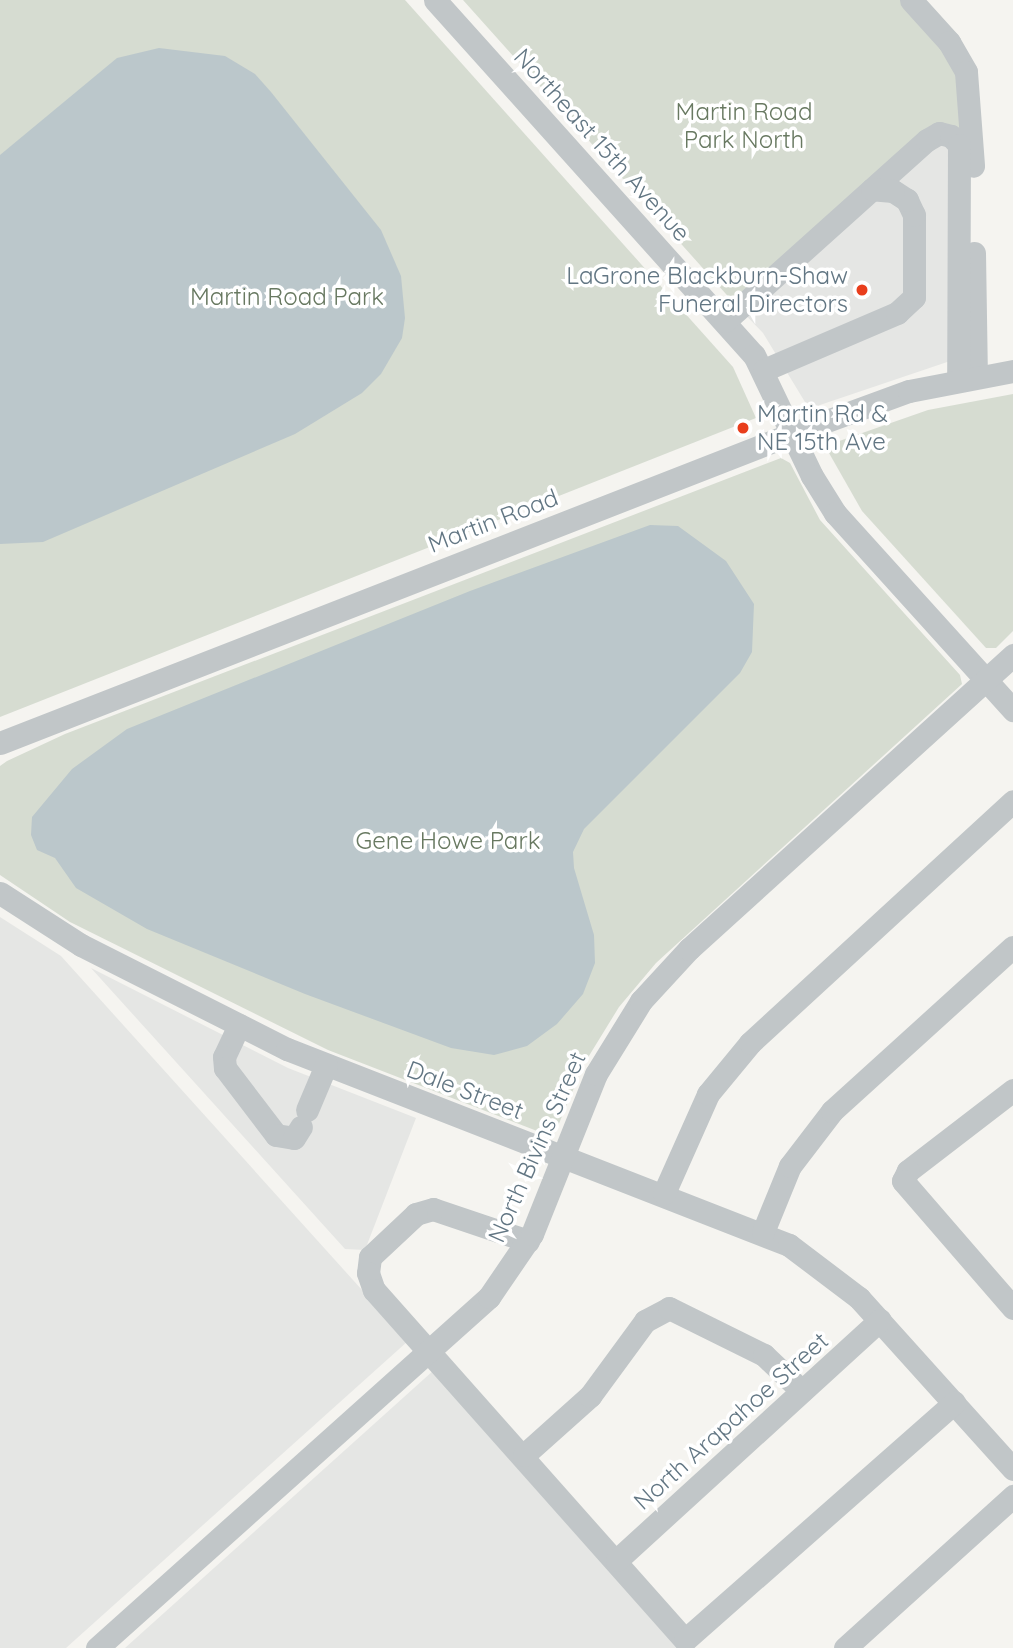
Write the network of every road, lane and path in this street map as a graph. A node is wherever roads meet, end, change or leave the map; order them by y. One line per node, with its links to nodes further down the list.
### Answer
1 (435, 0): 4 (street, Northeast 15th Avenue)
2 (911, 0): 7 (street)
3 (872, 189): 4 (street); 5 (street); 7 (street)
4 (725, 321): 5 (street, Northeast 15th Avenue)
5 (764, 370): 8 (street, Northeast 15th Avenue)
6 (1013, 371): 7 (street, Martin Road)
7 (967, 378): 8 (street, Martin Road)
8 (794, 433): 10 (street, Northeast 15th Avenue); 12 (street, Martin Road)
9 (1013, 655): 10 (street, North Bivins Street)
10 (985, 680): 11 (street, Northeast 15th Avenue); 19 (street, North Bivins Street)
11 (1013, 710)
12 (0, 743)
13 (1013, 802): 20 (street)
14 (0, 893): 16 (street, Dale Street)
15 (1013, 947): 21 (street)
16 (239, 1025): 17 (street, Dale Street); 17 (street)
17 (326, 1065): 19 (street, Dale Street)
18 (1013, 1090): 23 (street)
19 (564, 1156): 20 (street, Dale Street); 22 (street, North Bivins Street)
20 (664, 1193): 21 (street, Dale Street)
21 (763, 1232): 24 (street, Dale Street)
22 (528, 1241): 25 (street, North Bivins Street); 25 (street)
23 (1013, 1308)
24 (880, 1320): 26 (street, North Arapahoe Street); 27 (street, Dale Street)
25 (430, 1350): 28 (street); 33 (street, North Bivins Street)
26 (802, 1391): 28 (street); 31 (street, North Arapahoe Street)
27 (954, 1403): 29 (street, Dale Street); 32 (street)
28 (524, 1455): 31 (street)
29 (1013, 1469)
30 (1013, 1496): 34 (street)
31 (617, 1560): 32 (street)
32 (687, 1644)
33 (97, 1648)
34 (845, 1648)

